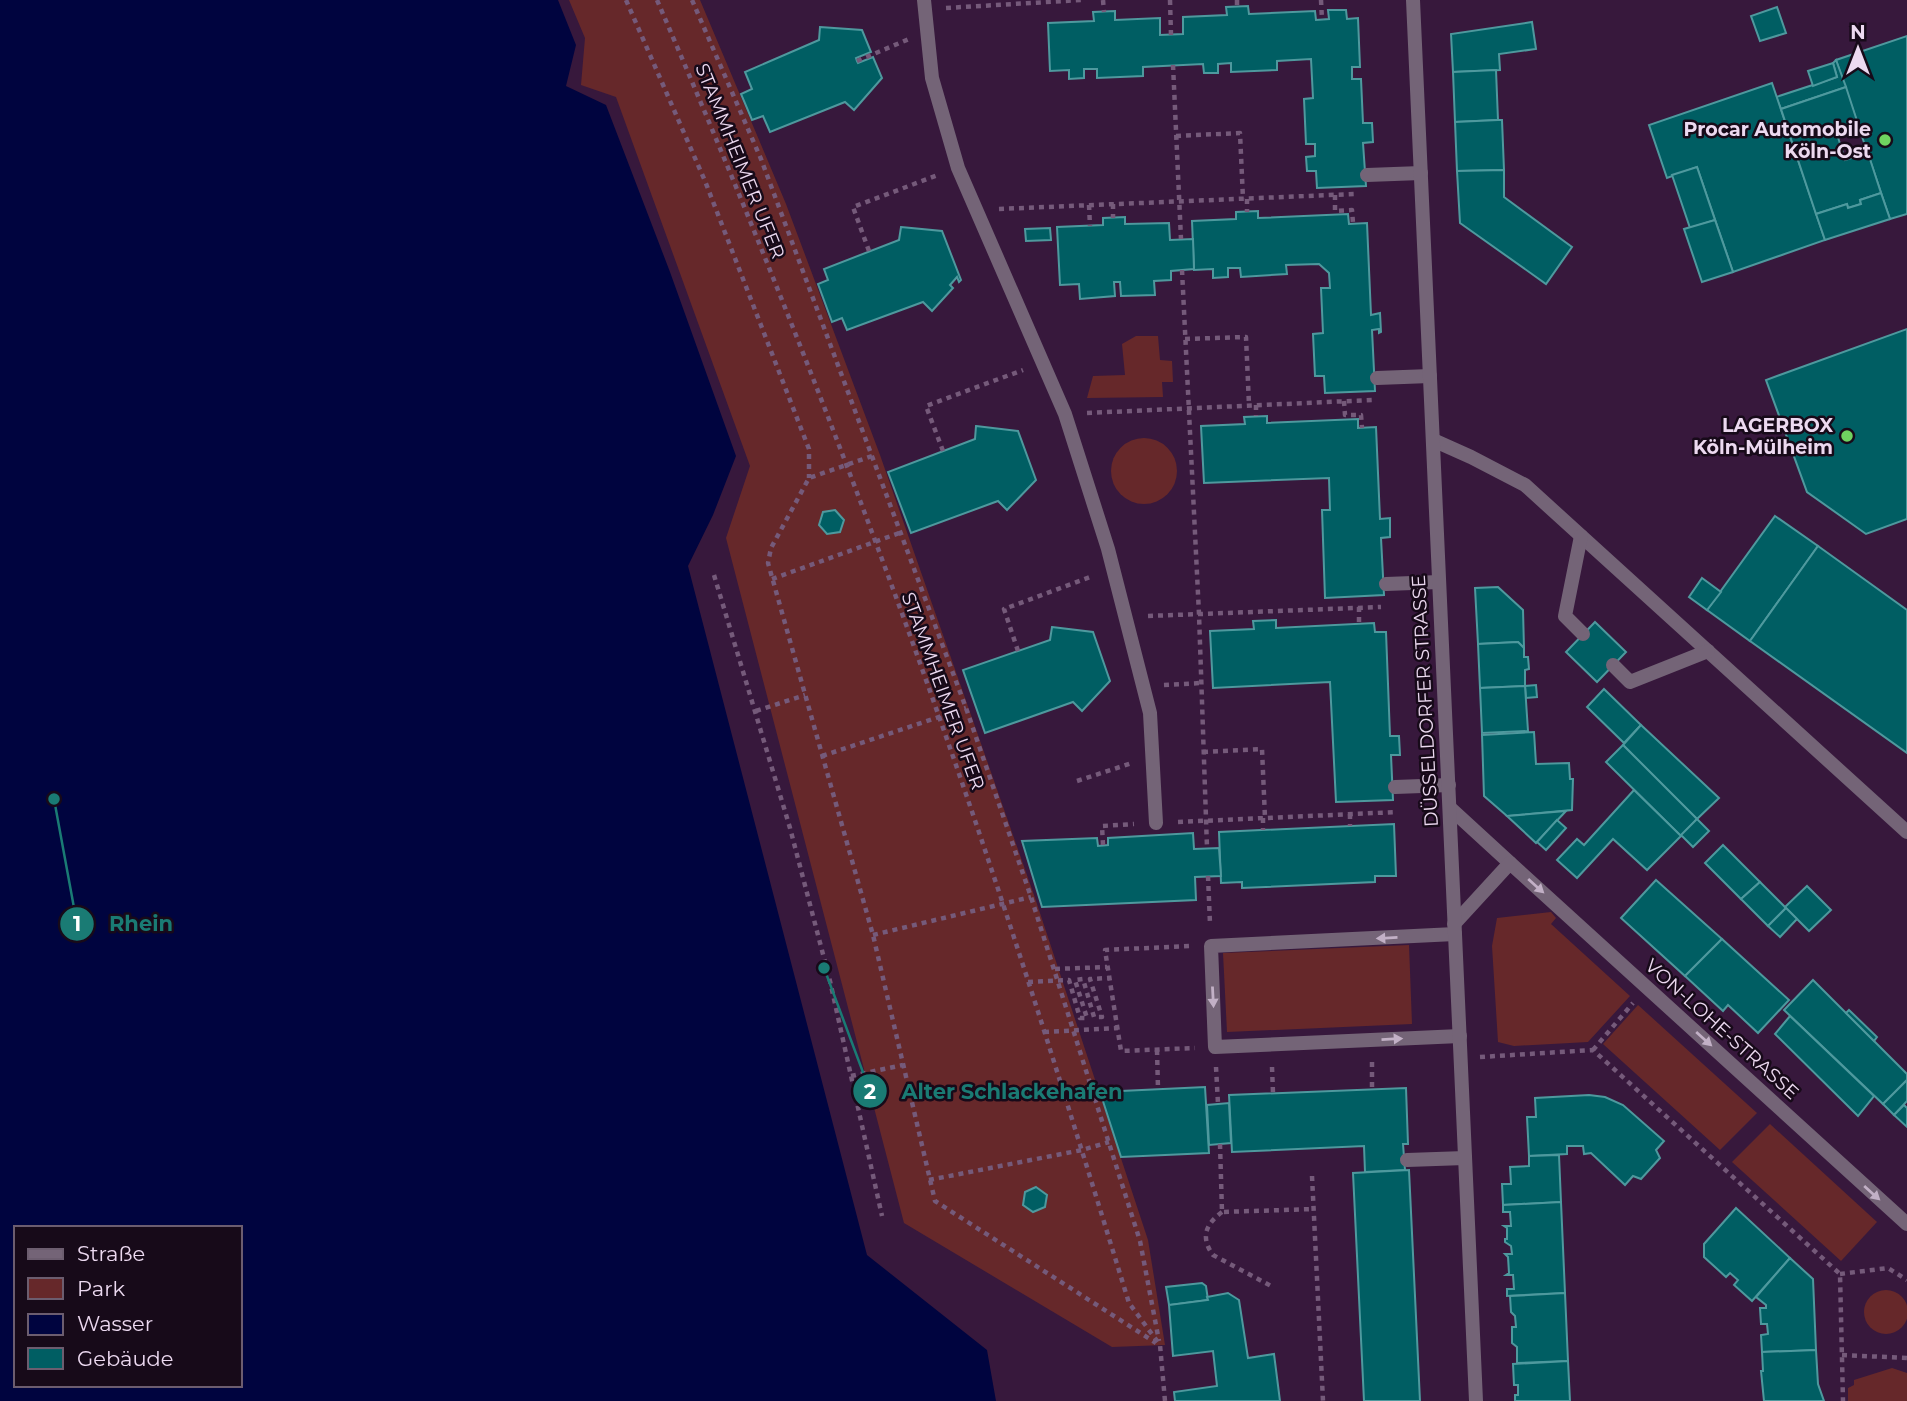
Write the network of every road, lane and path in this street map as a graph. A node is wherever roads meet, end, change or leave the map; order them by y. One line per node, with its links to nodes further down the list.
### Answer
1 (626, 0): 51 (path)
2 (657, 0): 50 (path, STAMMHEIMER UFER)
3 (692, 0): 49 (path)
4 (1081, 0): 10 (path)
5 (1103, 0): 12 (path)
6 (1170, 0): 15 (path)
7 (1237, 0): 11 (path)
8 (1321, 0): 13 (path)
9 (1413, 0): 20 (street, DÜSSELDORFER STRASSE)
10 (924, 4): 14 (street)
11 (1237, 7)
12 (1104, 12)
13 (1322, 20)
14 (926, 32): 16 (path); 19 (street)
15 (1171, 35)
16 (857, 61)
17 (1173, 65): 18 (path)
18 (1176, 136): 24 (path); 25 (path)
19 (958, 168): 28 (street); 34 (path)
20 (1421, 173): 21 (street); 38 (street, DÜSSELDORFER STRASSE)
21 (1367, 175)
22 (1357, 194): 23 (path)
23 (1335, 195): 24 (path); 31 (path)
24 (1245, 199): 25 (path); 29 (path)
25 (1179, 201): 26 (path); 33 (path)
26 (1112, 204): 27 (path); 30 (path)
27 (1089, 205): 28 (path); 32 (path)
28 (977, 211): 37 (street)
29 (1247, 212)
30 (1114, 218)
31 (1353, 223)
32 (1090, 226)
33 (1181, 239)
34 (869, 251)
35 (1182, 270): 36 (path)
36 (1185, 339): 42 (path); 43 (path)
37 (1044, 362): 44 (street); 48 (path)
38 (1430, 376): 39 (street); 47 (street, DÜSSELDORFER STRASSE)
39 (1377, 378)
40 (1370, 400): 41 (path)
41 (1344, 401): 42 (path); 46 (path)
42 (1252, 405): 43 (path); 45 (path)
43 (1189, 408): 44 (path); 63 (path)
44 (1065, 414): 55 (street)
45 (1256, 416)
46 (1362, 428)
47 (1433, 440): 53 (street); 58 (street, DÜSSELDORFER STRASSE)
48 (943, 452)
49 (872, 456): 50 (path); 52 (path)
50 (846, 465): 51 (path); 54 (path, STAMMHEIMER UFER)
51 (808, 478): 57 (path)
52 (902, 532): 54 (path); 74 (path)
53 (1581, 536): 67 (street); 69 (street)
54 (874, 542): 57 (path); 76 (path, STAMMHEIMER UFER)
55 (1112, 569): 64 (street); 68 (path)
56 (714, 575): 75 (path)
57 (772, 579): 73 (path)
58 (1439, 582): 59 (street); 81 (street, DÜSSELDORFER STRASSE)
59 (1386, 584)
60 (1384, 606): 61 (path)
61 (1359, 607): 62 (path); 66 (path)
62 (1265, 611): 63 (path); 65 (path)
63 (1199, 614): 64 (path); 71 (path)
64 (1126, 617): 72 (street)
65 (1265, 621)
66 (1359, 623)
67 (1583, 634)
68 (1018, 651)
69 (1708, 651): 70 (street); 91 (street)
70 (1613, 665)
71 (1201, 683): 72 (path); 77 (path)
72 (1143, 687): 79 (street)
73 (805, 695): 75 (path); 78 (path)
74 (966, 708): 76 (path); 96 (path)
75 (756, 711): 116 (path)
76 (939, 717): 78 (path); 97 (path, STAMMHEIMER UFER)
77 (1203, 752): 86 (path); 87 (path)
78 (822, 756): 99 (path)
79 (1152, 756): 80 (path); 88 (street)
80 (1077, 782)
81 (1449, 785): 82 (street); 83 (street, DÜSSELDORFER STRASSE)
82 (1395, 787)
83 (1450, 808): 94 (street, VON-LOHE-STRASSE); 98 (street, DÜSSELDORFER STRASSE)
84 (1395, 812): 85 (path)
85 (1350, 814): 86 (path); 89 (path)
86 (1264, 818): 87 (path); 90 (path)
87 (1206, 821): 88 (path); 93 (path)
88 (1156, 823): 92 (path)
89 (1350, 826)
90 (1263, 830)
91 (1907, 832)
92 (1103, 845)
93 (1206, 848)
94 (1510, 863): 98 (street); 106 (street, VON-LOHE-STRASSE, one-way to 106)
95 (1208, 876): 100 (path)
96 (1031, 897): 97 (path); 102 (path)
97 (1003, 904): 99 (path); 105 (path, STAMMHEIMER UFER)
98 (1455, 929): 100 (street, one-way to 100); 110 (street, DÜSSELDORFER STRASSE)
99 (873, 935): 115 (path)
100 (1211, 946): 101 (path); 111 (street, one-way to 111)
101 (1107, 967): 102 (path); 103 (path)
102 (1055, 969): 104 (path)
103 (1109, 978): 104 (path); 107 (path)
104 (1058, 981): 105 (path); 108 (path)
105 (1028, 982): 109 (path, STAMMHEIMER UFER)
106 (1646, 987): 113 (path); 129 (street, VON-LOHE-STRASSE, one-way to 129)
107 (1118, 1028): 108 (path); 112 (path)
108 (1074, 1030): 109 (path); 119 (path)
109 (1044, 1032): 121 (path, STAMMHEIMER UFER)
110 (1460, 1036): 111 (street, one-way to 110); 114 (street, DÜSSELDORFER STRASSE)
111 (1215, 1047): 112 (path); 118 (path)
112 (1157, 1050): 117 (path)
113 (1593, 1051): 114 (path); 130 (path)
114 (1461, 1058): 122 (street, DÜSSELDORFER STRASSE)
115 (903, 1065): 116 (path); 125 (path)
116 (851, 1076): 128 (path)
117 (1158, 1089)
118 (1218, 1104)
119 (1109, 1142): 121 (path); 133 (path)
120 (1220, 1144): 127 (path)
121 (1082, 1150): 125 (path); 133 (path, STAMMHEIMER UFER)
122 (1465, 1158): 123 (street); 138 (street, DÜSSELDORFER STRASSE)
123 (1407, 1160)
124 (1312, 1176): 126 (path)
125 (929, 1180): 133 (path)
126 (1314, 1209): 127 (path); 137 (path)
127 (1222, 1212): 132 (path)
128 (883, 1216)
129 (1907, 1224)
130 (1840, 1273): 131 (path); 134 (path)
131 (1907, 1280)
132 (1273, 1287)
133 (1160, 1345): 136 (path)
134 (1842, 1355): 135 (path); 139 (path)
135 (1907, 1358)
136 (1166, 1401)
137 (1324, 1401)
138 (1476, 1401)
139 (1843, 1401)

